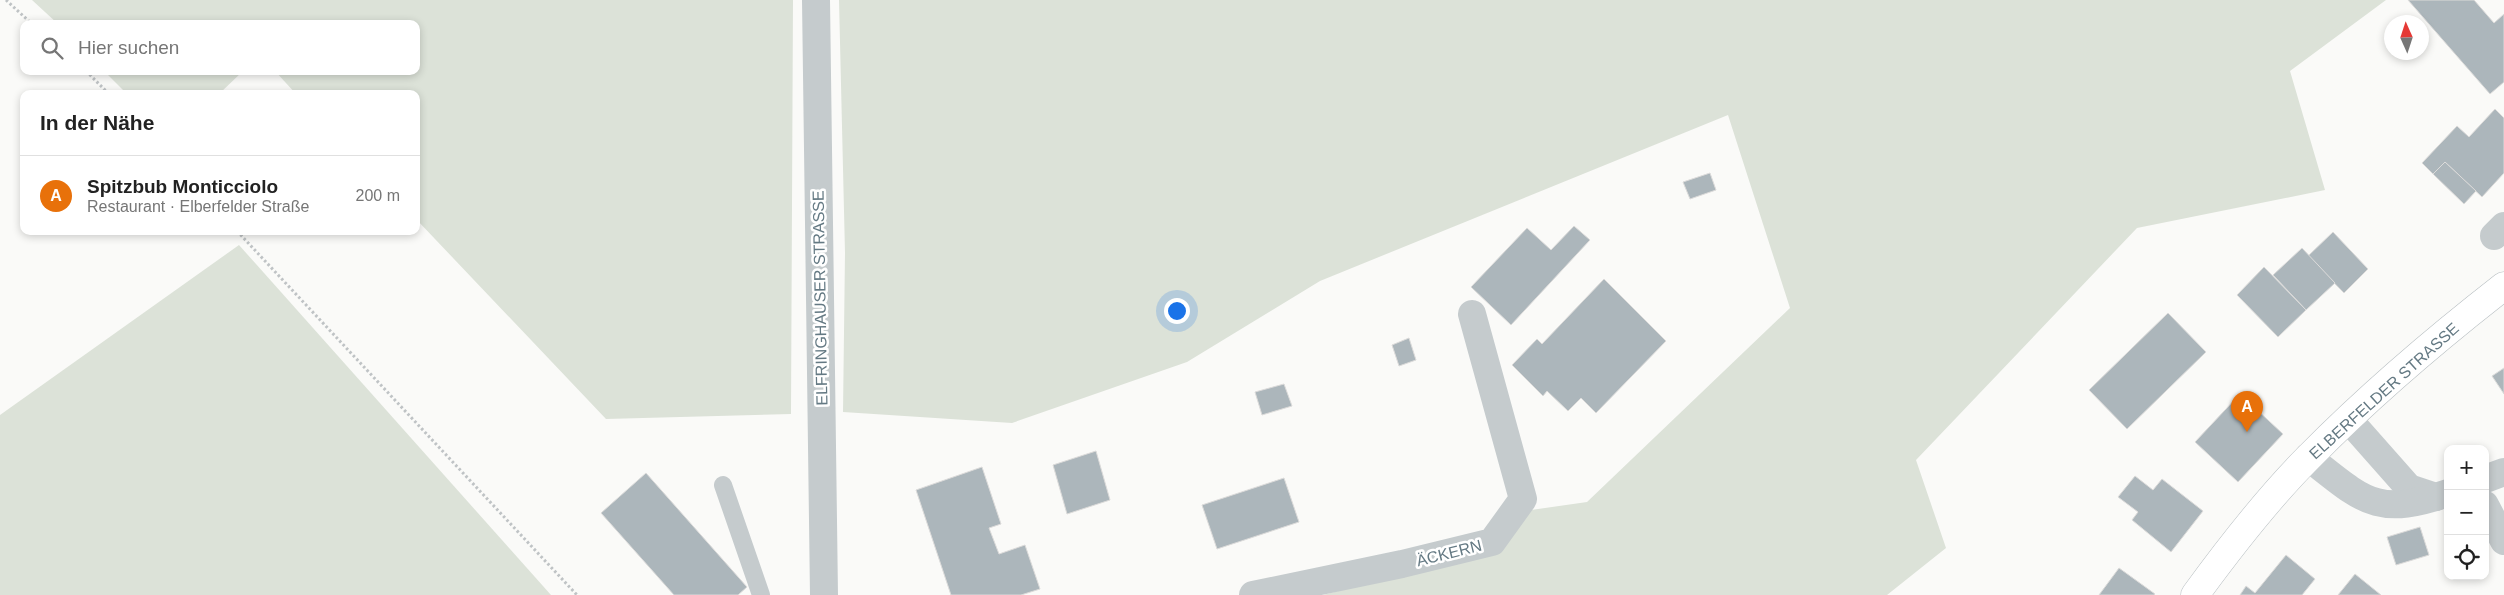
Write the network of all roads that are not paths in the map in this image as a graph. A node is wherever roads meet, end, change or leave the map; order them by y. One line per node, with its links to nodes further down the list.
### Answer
1 (816, 0): 13 (street, ELFRINGHAUSER STRASSE)
2 (2504, 286): 4 (main road, ELBERFELDER STRASSE)
3 (1472, 314): 14 (street, ÄCKERN)
4 (2348, 419): 5 (main road, ELBERFELDER STRASSE); 9 (street)
5 (2308, 457): 9 (street); 15 (main road, ELBERFELDER STRASSE)
6 (2504, 472): 7 (street)
7 (2489, 478)
8 (723, 485): 12 (lane)
9 (2442, 495)
10 (2489, 513): 11 (street)
11 (2504, 541)
12 (761, 595)
13 (824, 595)
14 (1253, 595)
15 (2195, 595)

